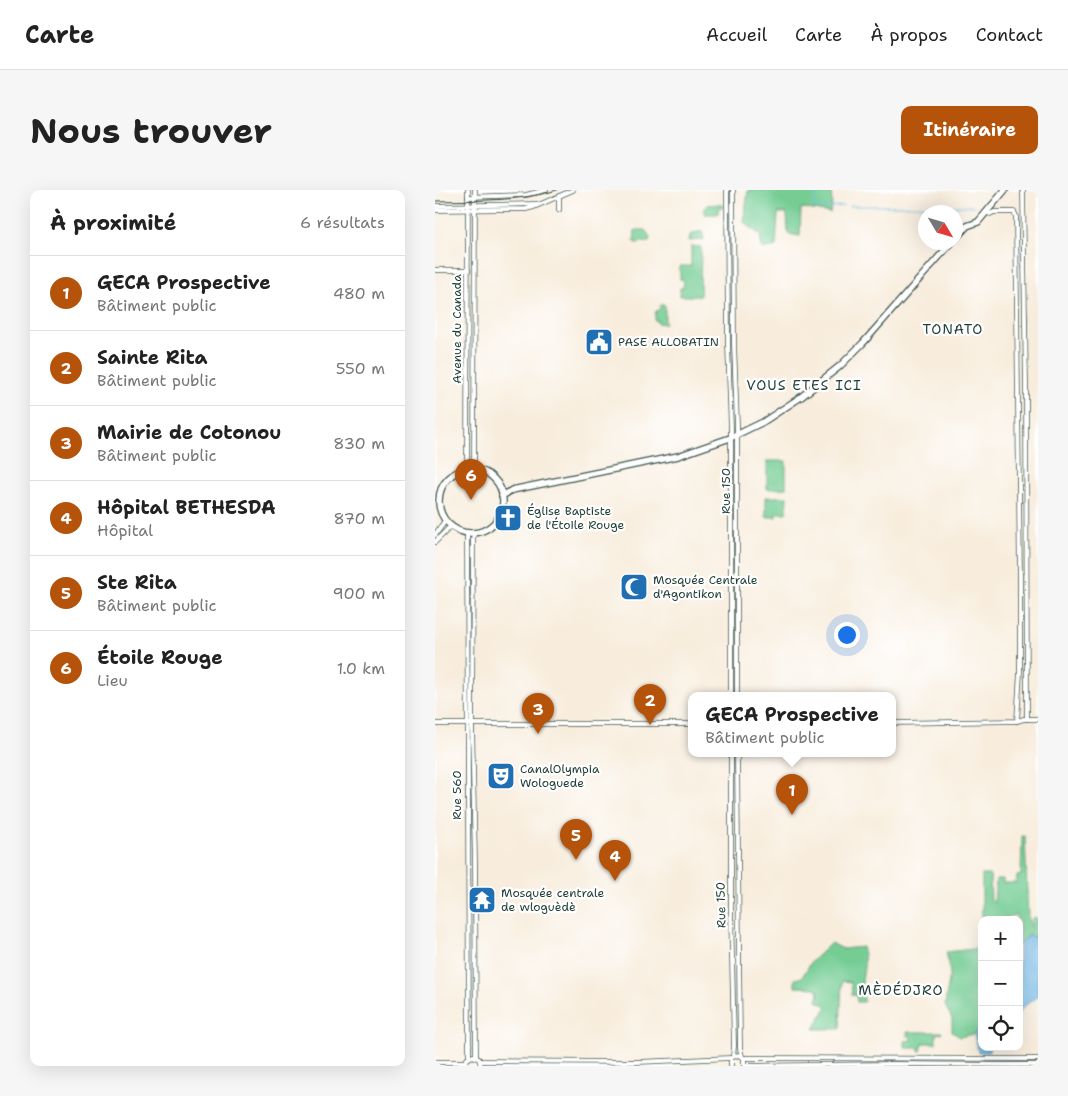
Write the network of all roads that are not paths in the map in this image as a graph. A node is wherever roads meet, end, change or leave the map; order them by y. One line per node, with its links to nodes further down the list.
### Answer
1 (468, 190): 10 (main road, Avenue du Canada)
2 (475, 190): 11 (main road, Avenue du Canada)
3 (546, 190): 11 (main road)
4 (573, 190): 9 (main road)
5 (727, 190): 23 (main road)
6 (733, 190): 23 (main road)
7 (1005, 190): 17 (highway)
8 (1023, 190): 39 (main road)
9 (559, 196): 13 (main road); 16 (main road)
10 (468, 197): 11 (main road); 14 (main road, Avenue du Canada)
11 (475, 197): 13 (main road, Avenue du Canada)
12 (435, 206): 14 (main road)
13 (475, 207): 14 (main road); 22 (main road, Avenue du Canada)
14 (467, 208): 15 (main road); 21 (main road, Avenue du Canada)
15 (435, 210)
16 (559, 210)
17 (987, 212): 18 (highway); 41 (main road)
18 (963, 230)
19 (945, 250): 23 (highway)
20 (435, 270): 21 (main road)
21 (467, 270): 22 (main road); 24 (main road, Avenue du Canada)
22 (474, 270): 25 (main road, Avenue du Canada)
23 (733, 436): 26 (highway); 35 (main road, Rue 150); 36 (main road, Rue 150)
24 (467, 468): 25 (highway); 27 (highway)
25 (474, 468): 26 (highway)
26 (502, 496): 32 (highway)
27 (437, 504): 28 (highway)
28 (438, 512): 29 (highway)
29 (445, 521): 30 (highway); 33 (main road)
30 (451, 526): 31 (highway); 34 (main road)
31 (467, 532): 32 (highway); 44 (main road, Rue 560)
32 (474, 532): 45 (main road, Rue 560)
33 (435, 535)
34 (435, 542)
35 (731, 654): 36 (main road); 37 (main road, Rue 150)
36 (738, 654): 38 (main road, Rue 150)
37 (731, 692)
38 (737, 692)
39 (1025, 719): 40 (main road); 41 (main road)
40 (1038, 719)
41 (1017, 721): 42 (main road)
42 (896, 723)
43 (435, 724): 44 (main road)
44 (467, 724): 45 (main road); 50 (main road, Rue 560)
45 (472, 724): 46 (main road); 49 (main road, Rue 560)
46 (688, 724)
47 (731, 757): 51 (main road, Rue 150)
48 (737, 757): 52 (main road, Rue 150)
49 (476, 1056): 50 (main road); 56 (main road)
50 (469, 1057): 55 (main road)
51 (732, 1057): 52 (main road); 56 (main road); 58 (main road, Rue 150)
52 (743, 1057): 53 (main road); 59 (main road, Rue 150)
53 (1038, 1059)
54 (435, 1062): 55 (main road)
55 (465, 1064)
56 (481, 1064)
57 (1038, 1065): 59 (main road)
58 (731, 1066)
59 (744, 1066)

